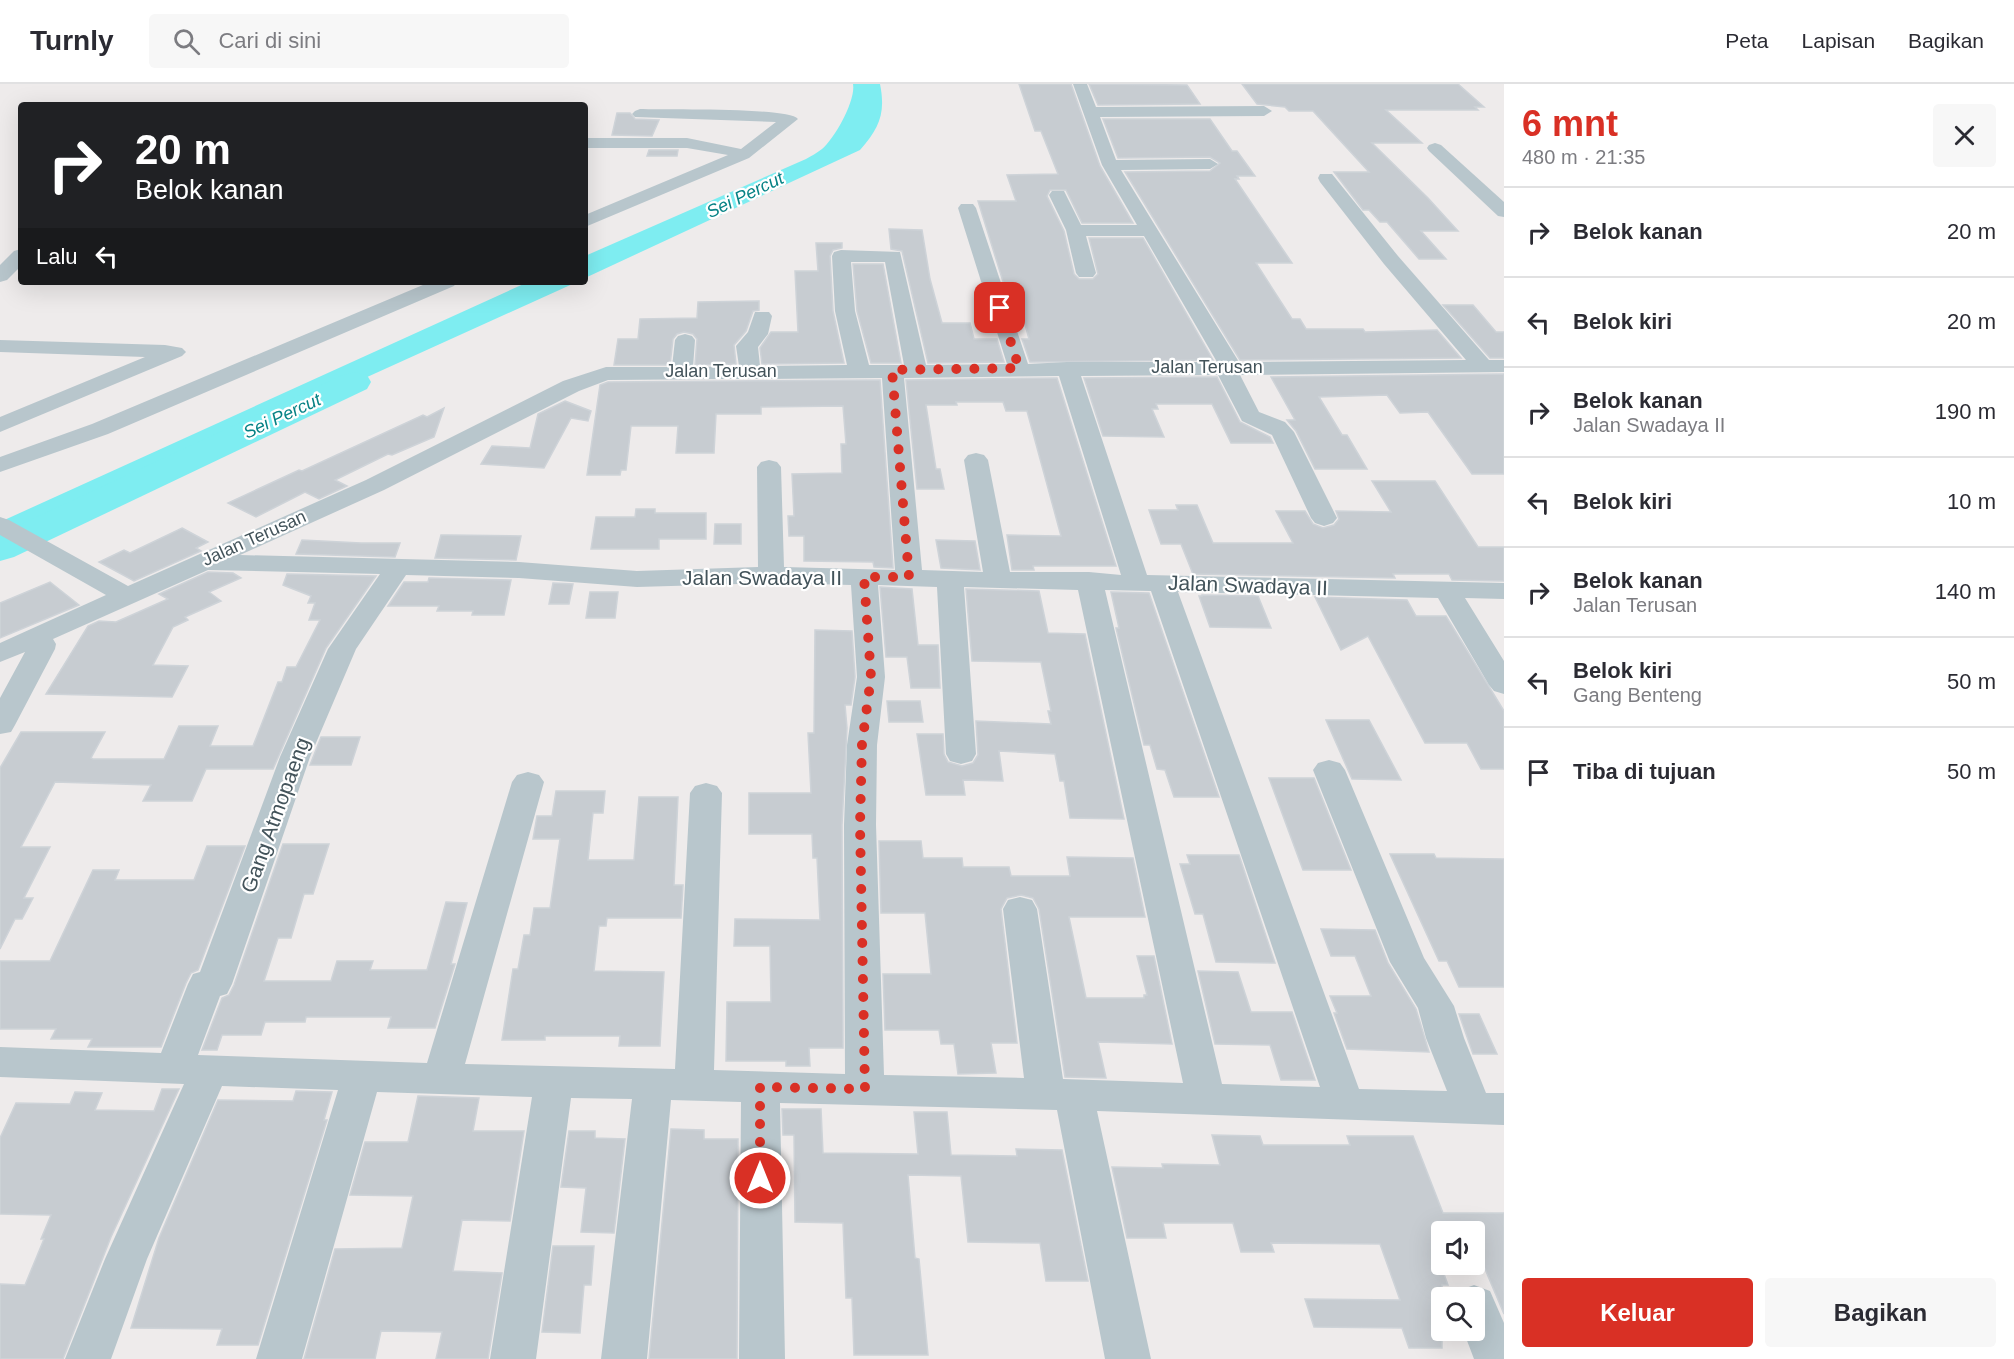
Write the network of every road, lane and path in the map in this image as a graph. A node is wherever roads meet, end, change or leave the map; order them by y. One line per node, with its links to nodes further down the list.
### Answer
1 (1080, 84): 3 (street)
2 (1264, 111): 3 (street)
3 (1090, 112): 9 (street)
4 (640, 114): 7 (street)
5 (588, 142): 7 (street)
6 (1435, 148): 13 (street)
7 (743, 155): 14 (street)
8 (1210, 164): 9 (street)
9 (1110, 165): 16 (street)
10 (1326, 178): 24 (street)
11 (1058, 195): 15 (street)
12 (967, 208): 26 (street)
13 (1504, 212)
14 (588, 221)
15 (1075, 230): 16 (street); 19 (street)
16 (1149, 231): 25 (street)
17 (18, 259): 18 (street)
18 (9, 272)
19 (1086, 273)
20 (440, 285): 35 (street)
21 (762, 316): 31 (street)
22 (685, 340): 32 (street)
23 (0, 346): 33 (street)
24 (1494, 366): 25 (street, Jalan Terusan)
25 (1228, 367): 27 (street, Jalan Terusan); 37 (street)
26 (1019, 368): 27 (street, Jalan Terusan); 30 (street, Jalan Terusan)
27 (1067, 368): 47 (street)
28 (859, 370): 29 (street, Jalan Terusan); 30 (street); 31 (street, Jalan Terusan)
29 (892, 370): 30 (street, Jalan Terusan); 43 (street)
30 (916, 370)
31 (750, 371): 32 (street, Jalan Terusan)
32 (682, 372): 39 (street, Jalan Terusan)
33 (0, 425)
34 (976, 460): 45 (street)
35 (0, 465)
36 (769, 467): 41 (street)
37 (1324, 518)
38 (0, 525): 50 (street)
39 (200, 562): 40 (street, Jalan Swadaya II); 50 (street, Jalan Terusan)
40 (399, 566): 41 (street, Jalan Swadaya II); 61 (street, Gang Atmopaeng)
41 (771, 575): 42 (street, Jalan Swadaya II)
42 (864, 577): 43 (street, Jalan Swadaya II); 68 (street)
43 (909, 577): 44 (street, Jalan Swadaya II)
44 (950, 578): 45 (street, Jalan Swadaya II); 55 (street)
45 (998, 579): 46 (street, Jalan Swadaya II)
46 (1089, 580): 47 (street, Jalan Swadaya II); 70 (street)
47 (1148, 582): 48 (street, Jalan Swadaya II); 71 (street)
48 (1447, 590): 49 (street, Jalan Swadaya II); 53 (street)
49 (1504, 591)
50 (125, 595): 51 (street, Jalan Terusan)
51 (37, 636): 52 (street, Jalan Terusan); 54 (street)
52 (0, 653)
53 (1504, 685)
54 (0, 725)
55 (961, 754)
56 (1329, 770): 72 (street)
57 (528, 782): 63 (street)
58 (706, 793): 66 (street)
59 (1020, 909): 69 (street)
60 (3, 1068): 61 (street)
61 (191, 1070): 62 (street); 74 (street)
62 (362, 1076): 63 (street); 75 (street)
63 (442, 1079): 64 (street)
64 (554, 1081): 65 (street); 76 (street)
65 (653, 1084): 66 (street); 77 (street)
66 (694, 1085): 67 (street)
67 (760, 1087): 68 (street); 78 (street)
68 (865, 1089): 69 (street)
69 (1060, 1094): 70 (street); 79 (street)
70 (1206, 1100): 71 (street)
71 (1345, 1104): 72 (street)
72 (1488, 1109)
73 (1485, 1331): 80 (street)
74 (88, 1359)
75 (279, 1359)
76 (513, 1359)
77 (624, 1359)
78 (762, 1359)
79 (1128, 1359)
80 (1497, 1359)

